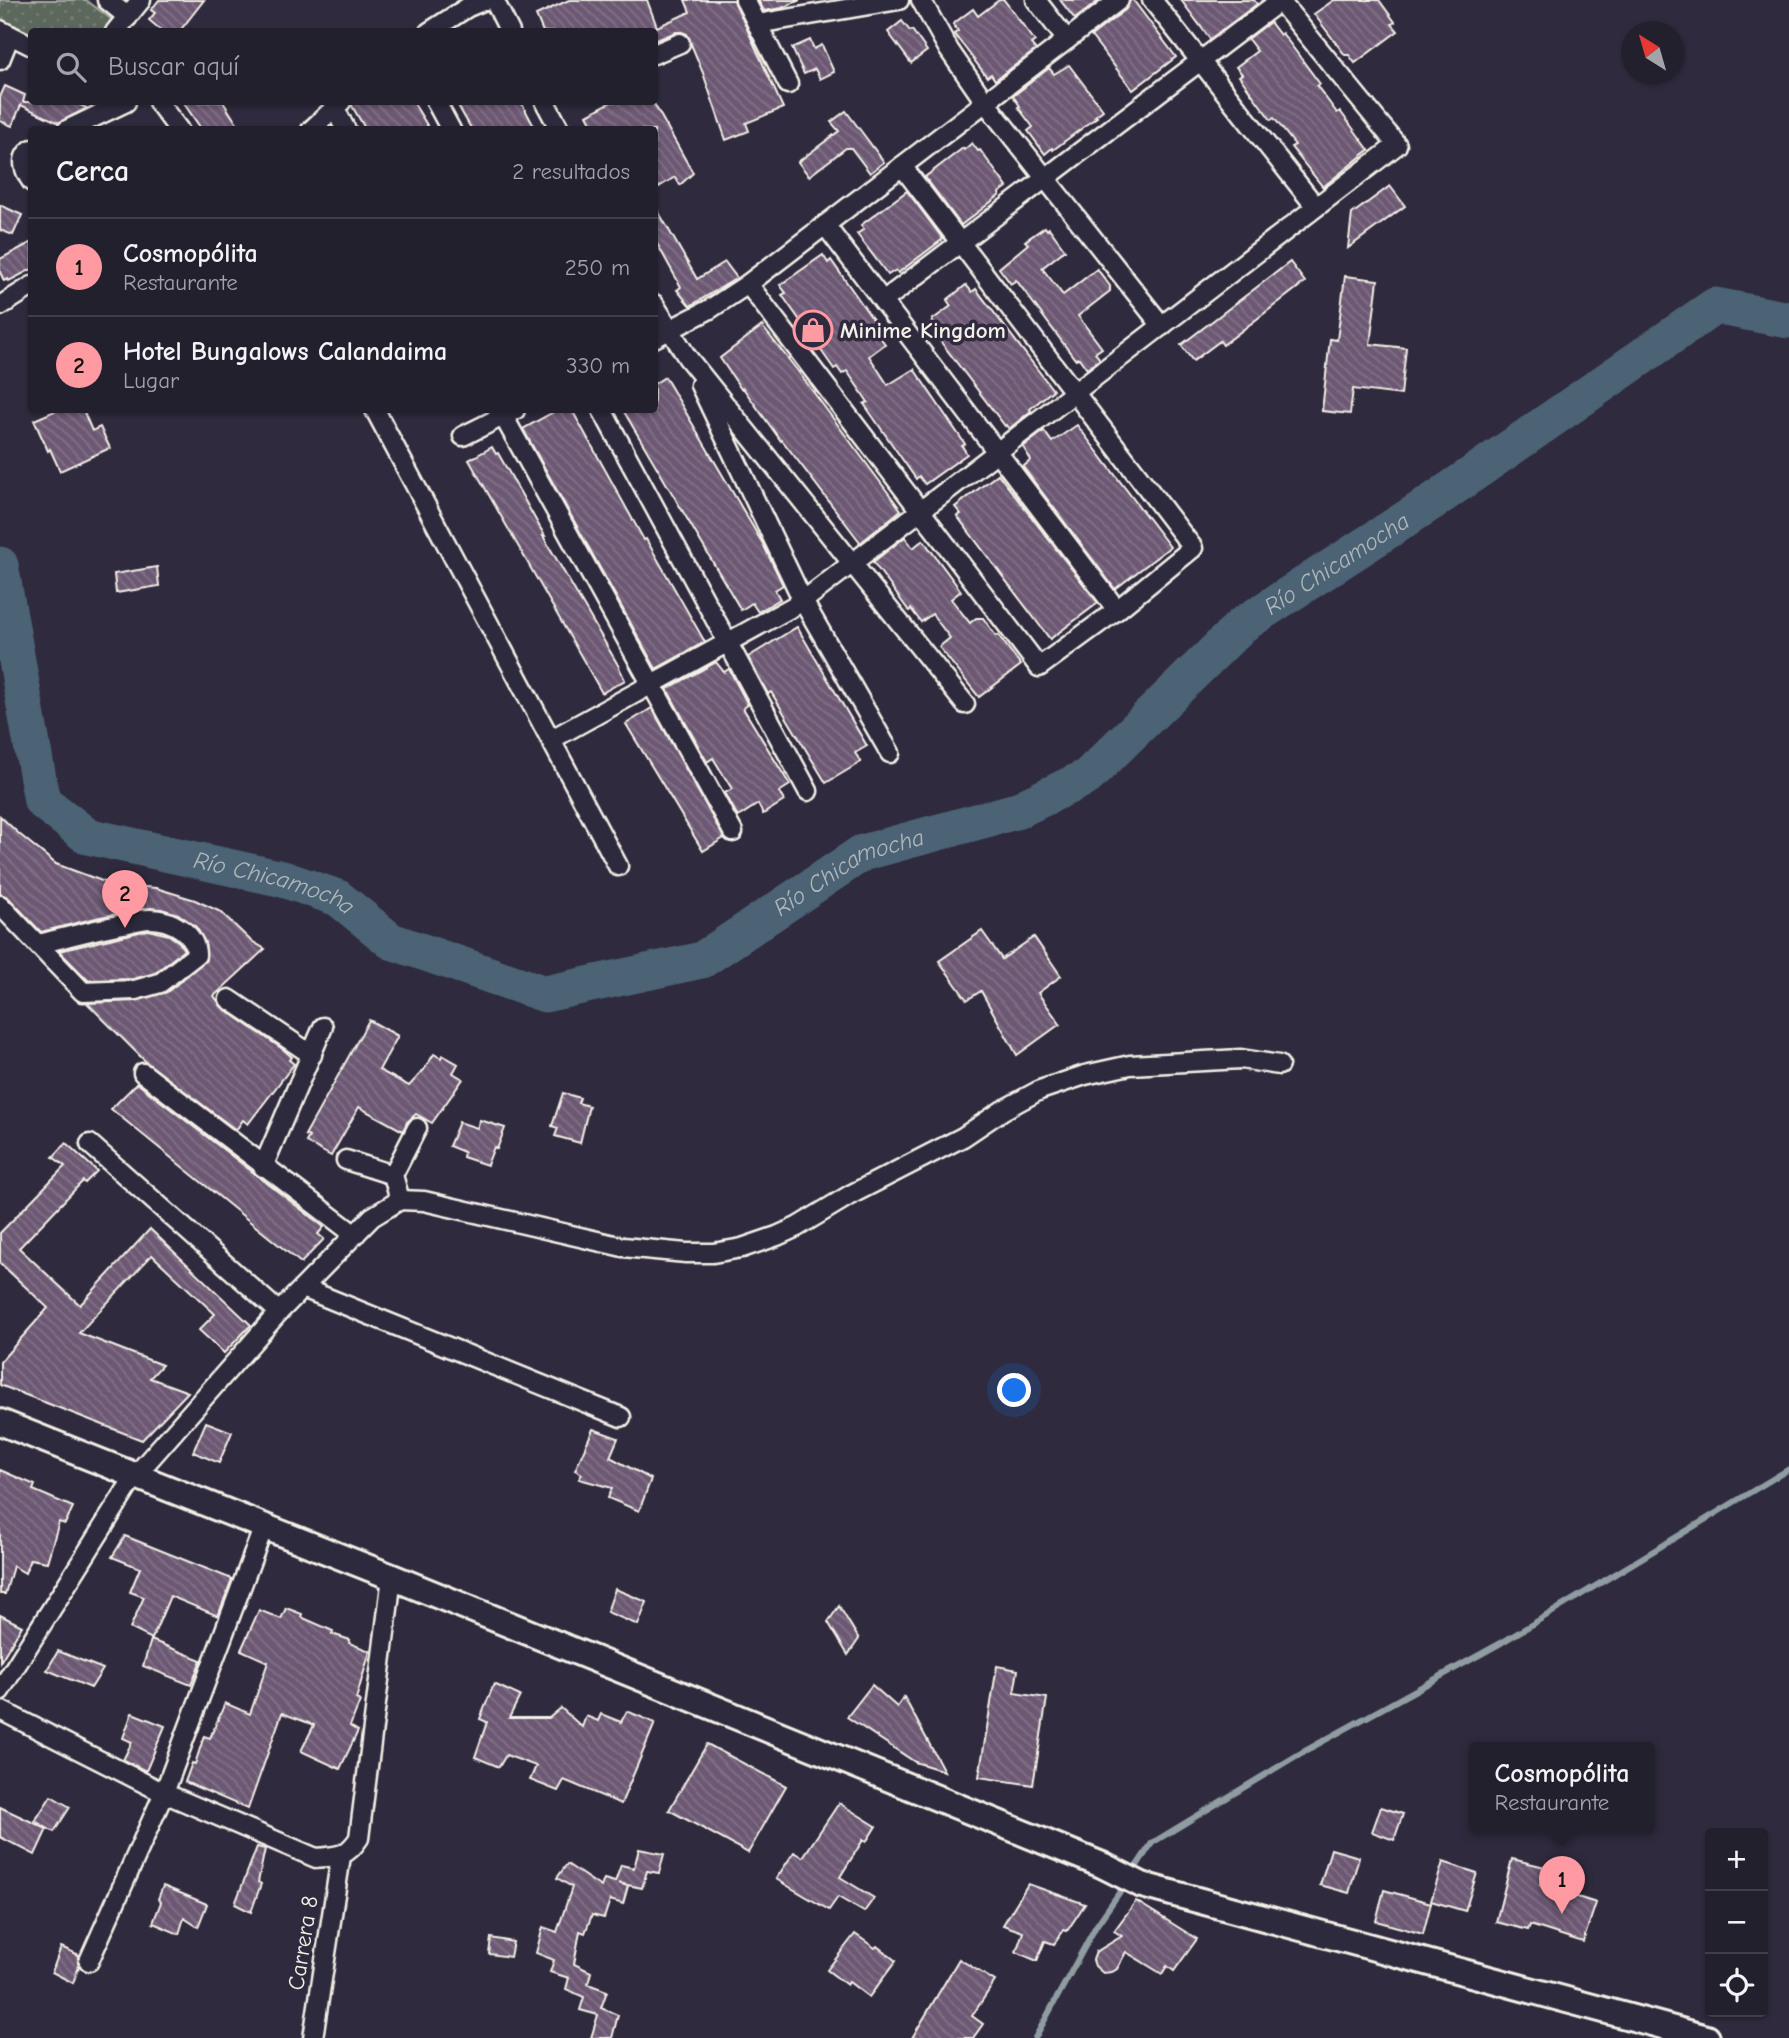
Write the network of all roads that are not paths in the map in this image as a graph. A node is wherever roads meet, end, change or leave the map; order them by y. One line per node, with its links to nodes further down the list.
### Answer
1 (107, 0): 13 (street)
2 (141, 0): 13 (street)
3 (494, 0): 15 (street)
4 (745, 0): 12 (street)
5 (899, 0): 12 (street)
6 (921, 0): 24 (street)
7 (1036, 0): 17 (street)
8 (1119, 0): 17 (street)
9 (1152, 0): 22 (street)
10 (1280, 0): 22 (street); 41 (street)
11 (472, 2): 14 (street)
12 (757, 24): 23 (street)
13 (121, 26)
14 (435, 28)
15 (508, 28)
16 (5, 33): 19 (street); 21 (street)
17 (1068, 40): 24 (street)
18 (680, 43): 20 (street)
19 (28, 44)
20 (658, 52)
21 (0, 60)
22 (1200, 61): 40 (street); 41 (street)
23 (788, 85)
24 (985, 102): 38 (street); 40 (street)
25 (120, 105): 31 (street)
26 (160, 105): 32 (street)
27 (336, 105): 33 (street)
28 (337, 105): 34 (street)
29 (438, 105): 35 (street)
30 (547, 105): 36 (street)
31 (75, 126)
32 (176, 126)
33 (315, 126)
34 (345, 126)
35 (449, 126)
36 (558, 126)
37 (28, 151): 39 (street)
38 (902, 166): 42 (street); 43 (street)
39 (28, 176)
40 (1045, 178): 43 (street); 48 (street)
41 (1316, 207): 48 (street)
42 (825, 225): 44 (street); 46 (street)
43 (961, 243): 46 (street); 51 (street)
44 (748, 284): 49 (street); 58 (street)
45 (28, 288): 47 (street)
46 (883, 301): 57 (street)
47 (0, 306)
48 (1162, 326): 51 (street)
49 (662, 334): 50 (street)
50 (687, 357): 59 (street); 60 (street)
51 (1075, 393): 57 (street); 61 (street)
52 (377, 413): 65 (street)
53 (504, 413): 56 (street)
54 (507, 413): 63 (street)
55 (604, 413): 62 (street)
56 (463, 436)
57 (997, 452): 58 (street); 61 (street)
58 (920, 511): 59 (street); 61 (street)
59 (852, 562): 60 (street); 64 (street)
60 (803, 600): 62 (street); 66 (street)
61 (1117, 610)
62 (728, 642): 63 (street); 67 (street)
63 (652, 684): 65 (street); 68 (street)
64 (965, 704)
65 (552, 739): 69 (street)
66 (890, 753)
67 (808, 791)
68 (733, 832)
69 (618, 866)
70 (0, 905): 71 (street)
71 (39, 944): 71 (street)
72 (229, 999): 74 (street)
73 (323, 1027): 74 (street)
74 (312, 1055): 80 (street)
75 (1279, 1065): 82 (street)
76 (143, 1073): 80 (street)
77 (417, 1128): 81 (street)
78 (90, 1144): 85 (street)
79 (346, 1160): 81 (street)
80 (263, 1167): 83 (street)
81 (393, 1175): 82 (street)
82 (400, 1200): 83 (street)
83 (355, 1235): 84 (street)
84 (303, 1288): 85 (street); 86 (street)
85 (279, 1312): 88 (street)
86 (621, 1418)
87 (0, 1422): 88 (main road)
88 (135, 1476): 89 (main road); 91 (street)
89 (264, 1527): 90 (main road); 93 (street)
90 (392, 1577): 94 (street); 97 (main road)
91 (0, 1691)
92 (0, 1710): 93 (street)
93 (164, 1793): 94 (street); 95 (street)
94 (341, 1856): 96 (street, Carrera 8)
95 (89, 1961)
96 (313, 2038)
97 (1707, 2038)

